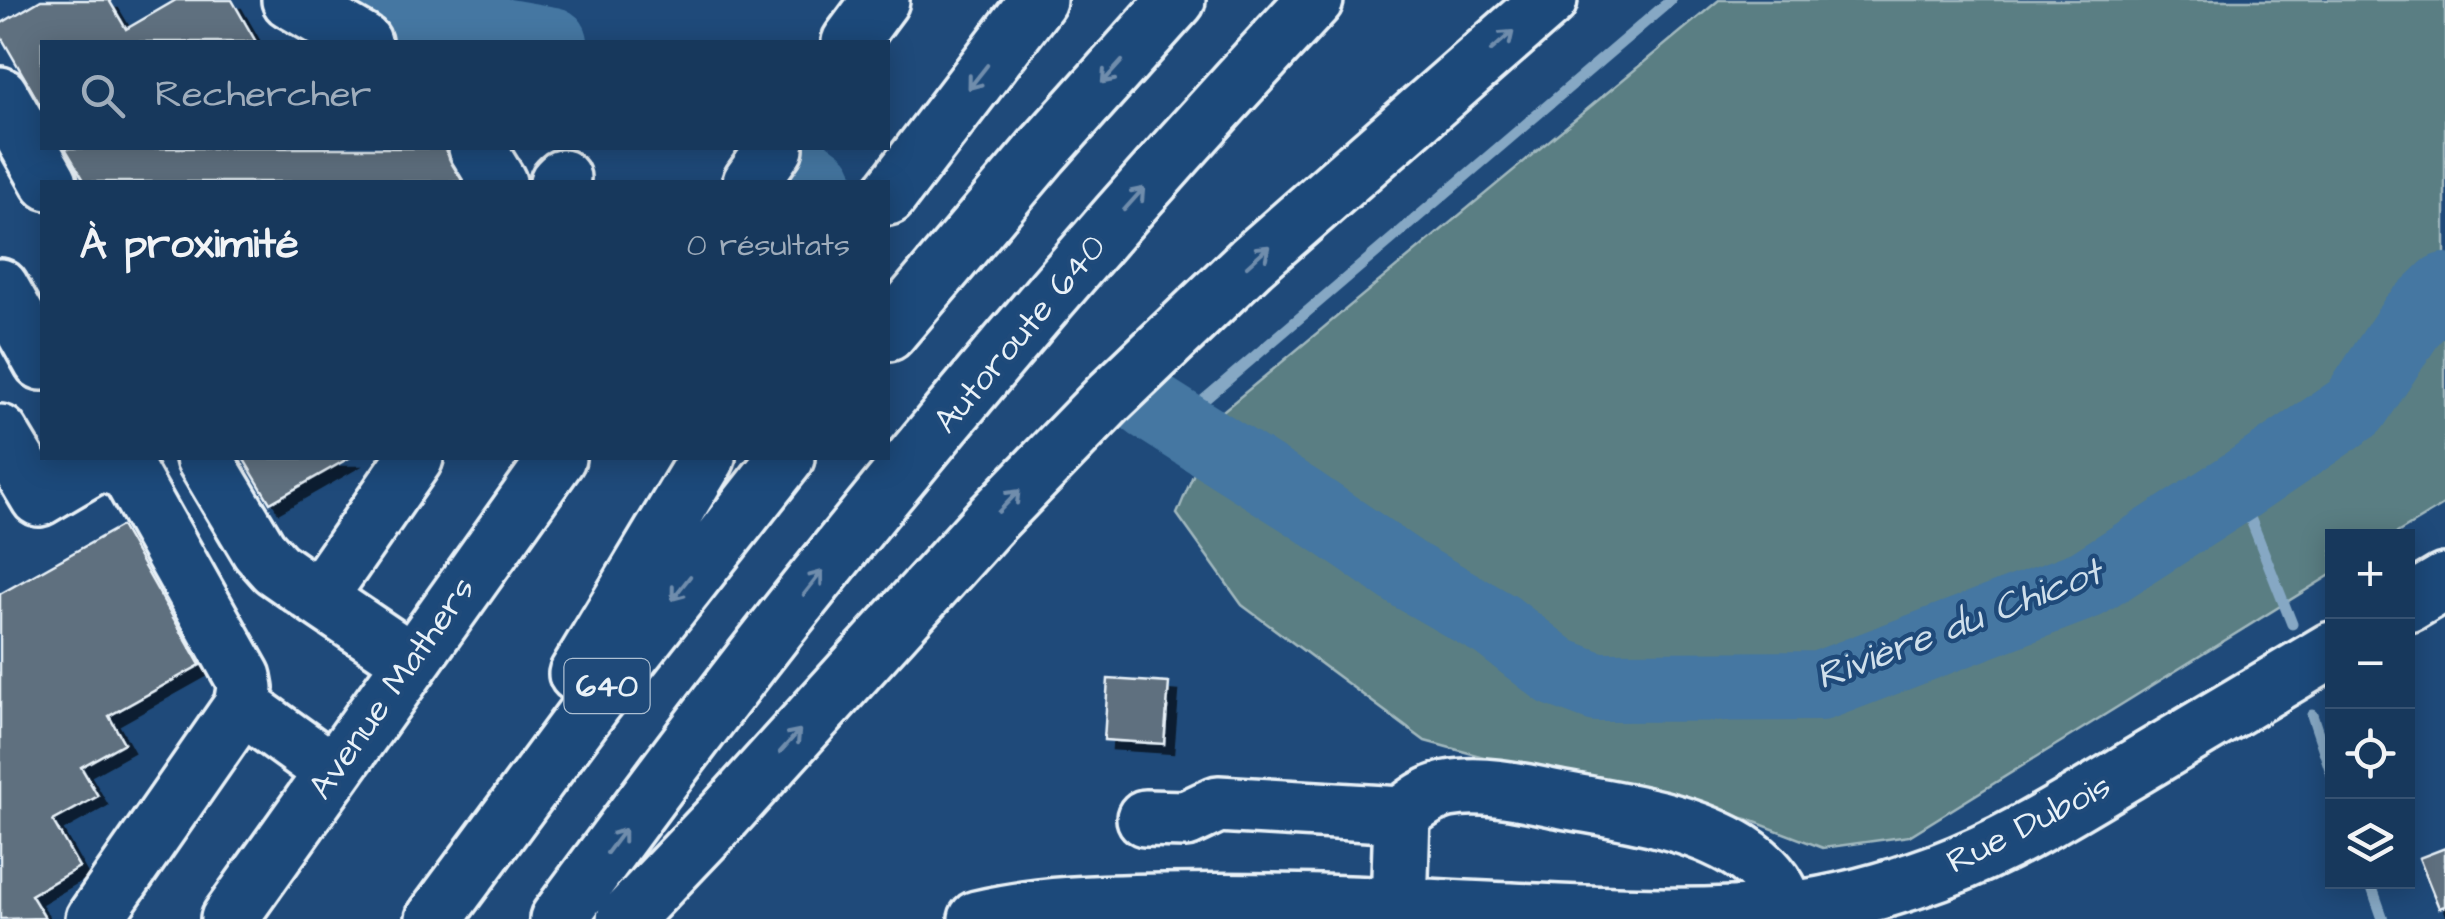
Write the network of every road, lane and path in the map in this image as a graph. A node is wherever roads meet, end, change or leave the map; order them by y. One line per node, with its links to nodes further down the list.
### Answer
1 (290, 0): 6 (main road)
2 (1038, 0): 13 (main road, one-way to 13)
3 (1178, 0): 15 (main road, one-way to 15)
4 (1315, 0): 39 (main road, Autoroute 640 / 640, one-way to 4)
5 (1549, 0): 40 (main road, one-way to 5)
6 (359, 40)
7 (0, 95): 10 (main road)
8 (479, 150): 11 (main road)
9 (774, 150): 12 (main road)
10 (48, 180)
11 (497, 180)
12 (752, 180)
13 (890, 194)
14 (0, 287): 16 (main road)
15 (890, 332)
16 (40, 358)
17 (0, 432): 23 (main road)
18 (205, 460): 25 (main road)
19 (415, 460): 25 (main road)
20 (556, 460): 28 (main road, Avenue Mathers)
21 (706, 460): 38 (main road)
22 (784, 460): 38 (main road, 640, one-way to 38)
23 (120, 462): 29 (main road)
24 (2445, 582): 26 (main road)
25 (318, 598): 28 (main road)
26 (2415, 600)
27 (2325, 654): 35 (main road, Rue Dubois)
28 (411, 661): 30 (main road, Avenue Mathers)
29 (242, 706): 30 (main road); 36 (main road)
30 (332, 772): 37 (main road, Avenue Mathers)
31 (1402, 816): 32 (main road); 33 (main road); 35 (main road)
32 (1144, 818)
33 (1399, 906): 34 (main road, Rue Dubois); 35 (main road, Rue Dubois)
34 (1189, 910): 41 (main road, Rue Dubois)
35 (1787, 910)
36 (94, 919)
37 (228, 919)
38 (432, 919)
39 (558, 919)
40 (624, 919)
41 (977, 919)

